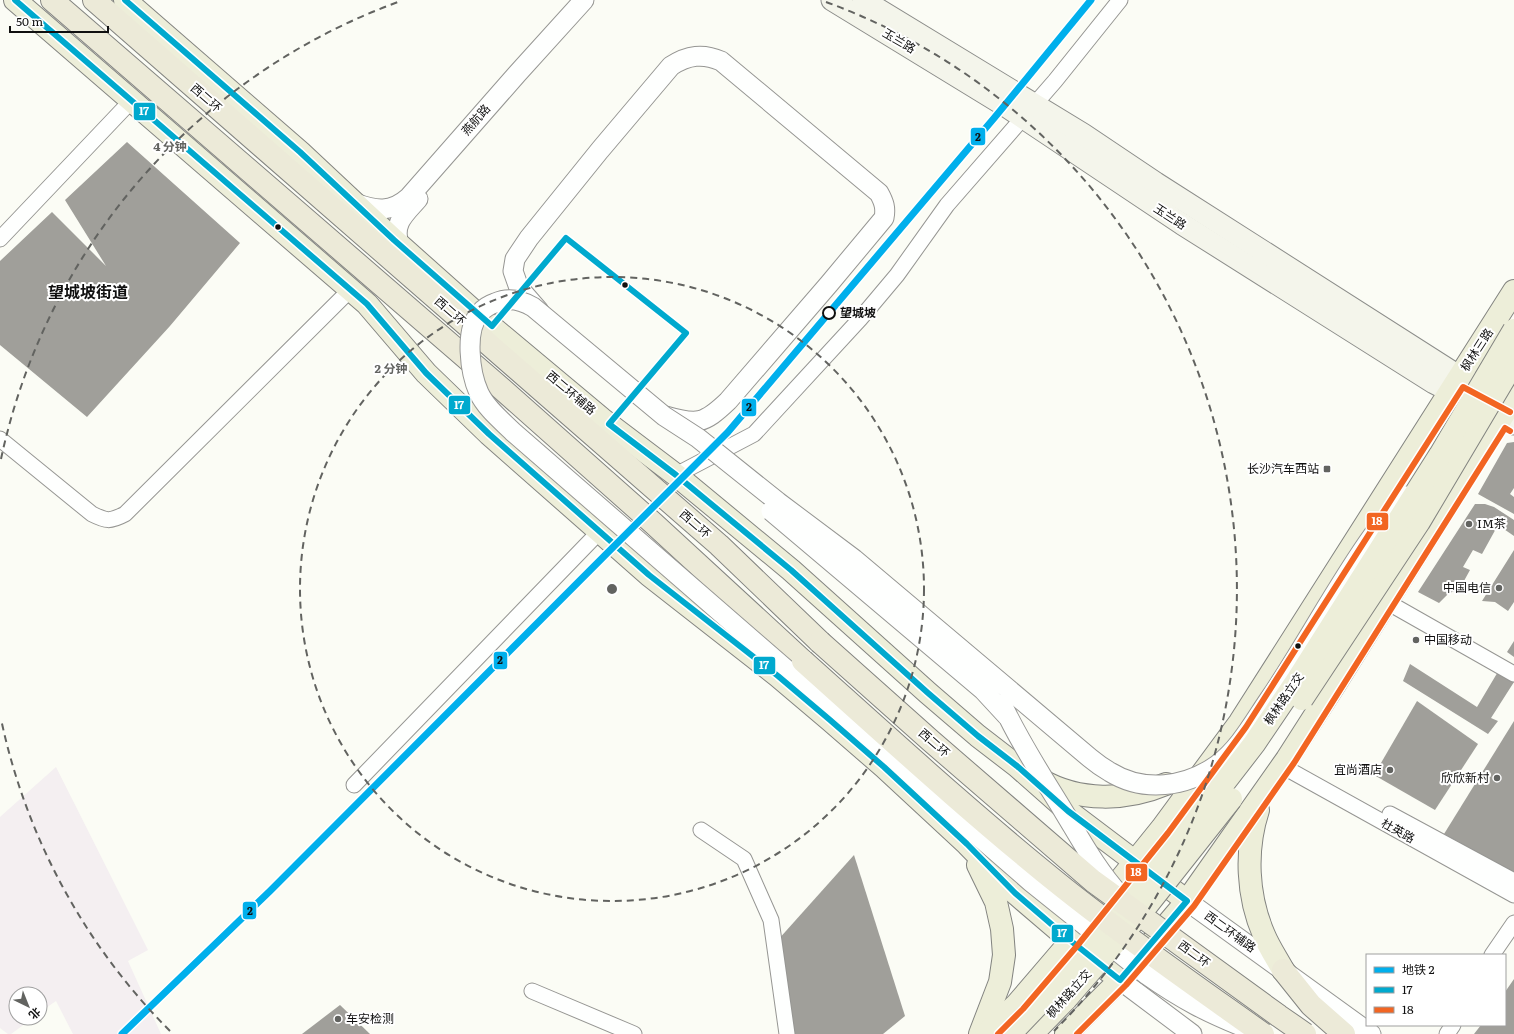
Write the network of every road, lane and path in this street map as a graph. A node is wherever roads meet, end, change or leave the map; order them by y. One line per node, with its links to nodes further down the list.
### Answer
1 (15, 0): 10 (main road)
2 (52, 0): 60 (highway, 西二环, bridge)
3 (94, 0): 43 (highway, 西二环, bridge)
4 (584, 0): 12 (street, 燕航路)
5 (595, 0): 14 (street, 燕航路)
6 (832, 0): 11 (main road, 玉兰路)
7 (863, 0): 11 (main road, 玉兰路)
8 (1120, 0): 11 (street)
9 (126, 1): 12 (main road, 西二环辅路)
10 (132, 100): 13 (street); 15 (main road)
11 (1029, 111): 20 (main road, 玉兰路); 25 (street)
12 (355, 203): 14 (main road, 西二环辅路)
13 (0, 239)
14 (399, 244): 25 (main road, 西二环辅路)
15 (350, 290): 23 (street); 26 (main road)
16 (1514, 291): 20 (main road, 枫林三路)
17 (543, 315): 22 (street, bridge); 22 (street, bridge); 60 (street, bridge)
18 (1514, 330): 24 (main road, 枫林路立交, bridge)
19 (1514, 362): 57 (main road, 枫林路立交, bridge)
20 (1455, 384): 21 (main road, 玉兰路); 32 (main road, 枫林三路)
21 (1511, 409): 27 (main road)
22 (664, 416): 29 (street, bridge); 31 (street, bridge)
23 (0, 439)
24 (1440, 455): 29 (street, bridge); 56 (main road, 枫林路立交, bridge)
25 (676, 475): 34 (main road, 西二环辅路)
26 (600, 531): 35 (street); 38 (main road)
27 (1388, 599): 28 (street); 30 (street); 33 (main road)
28 (1514, 664)
29 (984, 668): 31 (street, bridge)
30 (1514, 674)
31 (1007, 716): 43 (street, bridge)
32 (1240, 722): 34 (main road); 39 (main road, 枫林三路)
33 (1285, 762): 36 (main road); 40 (street, 杜英路); 41 (street, 杜英路)
34 (1017, 766): 39 (main road, 西二环辅路)
35 (354, 785)
36 (1268, 787): 42 (main road); 49 (main road)
37 (701, 830): 53 (street)
38 (967, 844): 46 (main road); 54 (main road)
39 (1134, 862): 42 (main road, 西二环辅路); 46 (main road, 枫林三路)
40 (1514, 882)
41 (1514, 895)
42 (1187, 901): 49 (street, 西二环辅路); 50 (main road)
43 (1140, 916): 61 (highway, 西二环, bridge)
44 (1514, 923): 47 (street)
45 (1514, 934): 48 (street)
46 (1071, 941): 50 (main road); 55 (main road, 枫林三路)
47 (1493, 954)
48 (1501, 954)
49 (1283, 970): 62 (highway); 63 (street, 西二环辅路)
50 (1120, 980): 58 (main road); 59 (street)
51 (532, 991): 52 (street)
52 (634, 1034)
53 (787, 1034)
54 (980, 1034)
55 (986, 1034)
56 (1010, 1034)
57 (1032, 1034)
58 (1066, 1034)
59 (1192, 1034)
60 (1263, 1034)
61 (1305, 1034)
62 (1344, 1034)
63 (1371, 1034)

